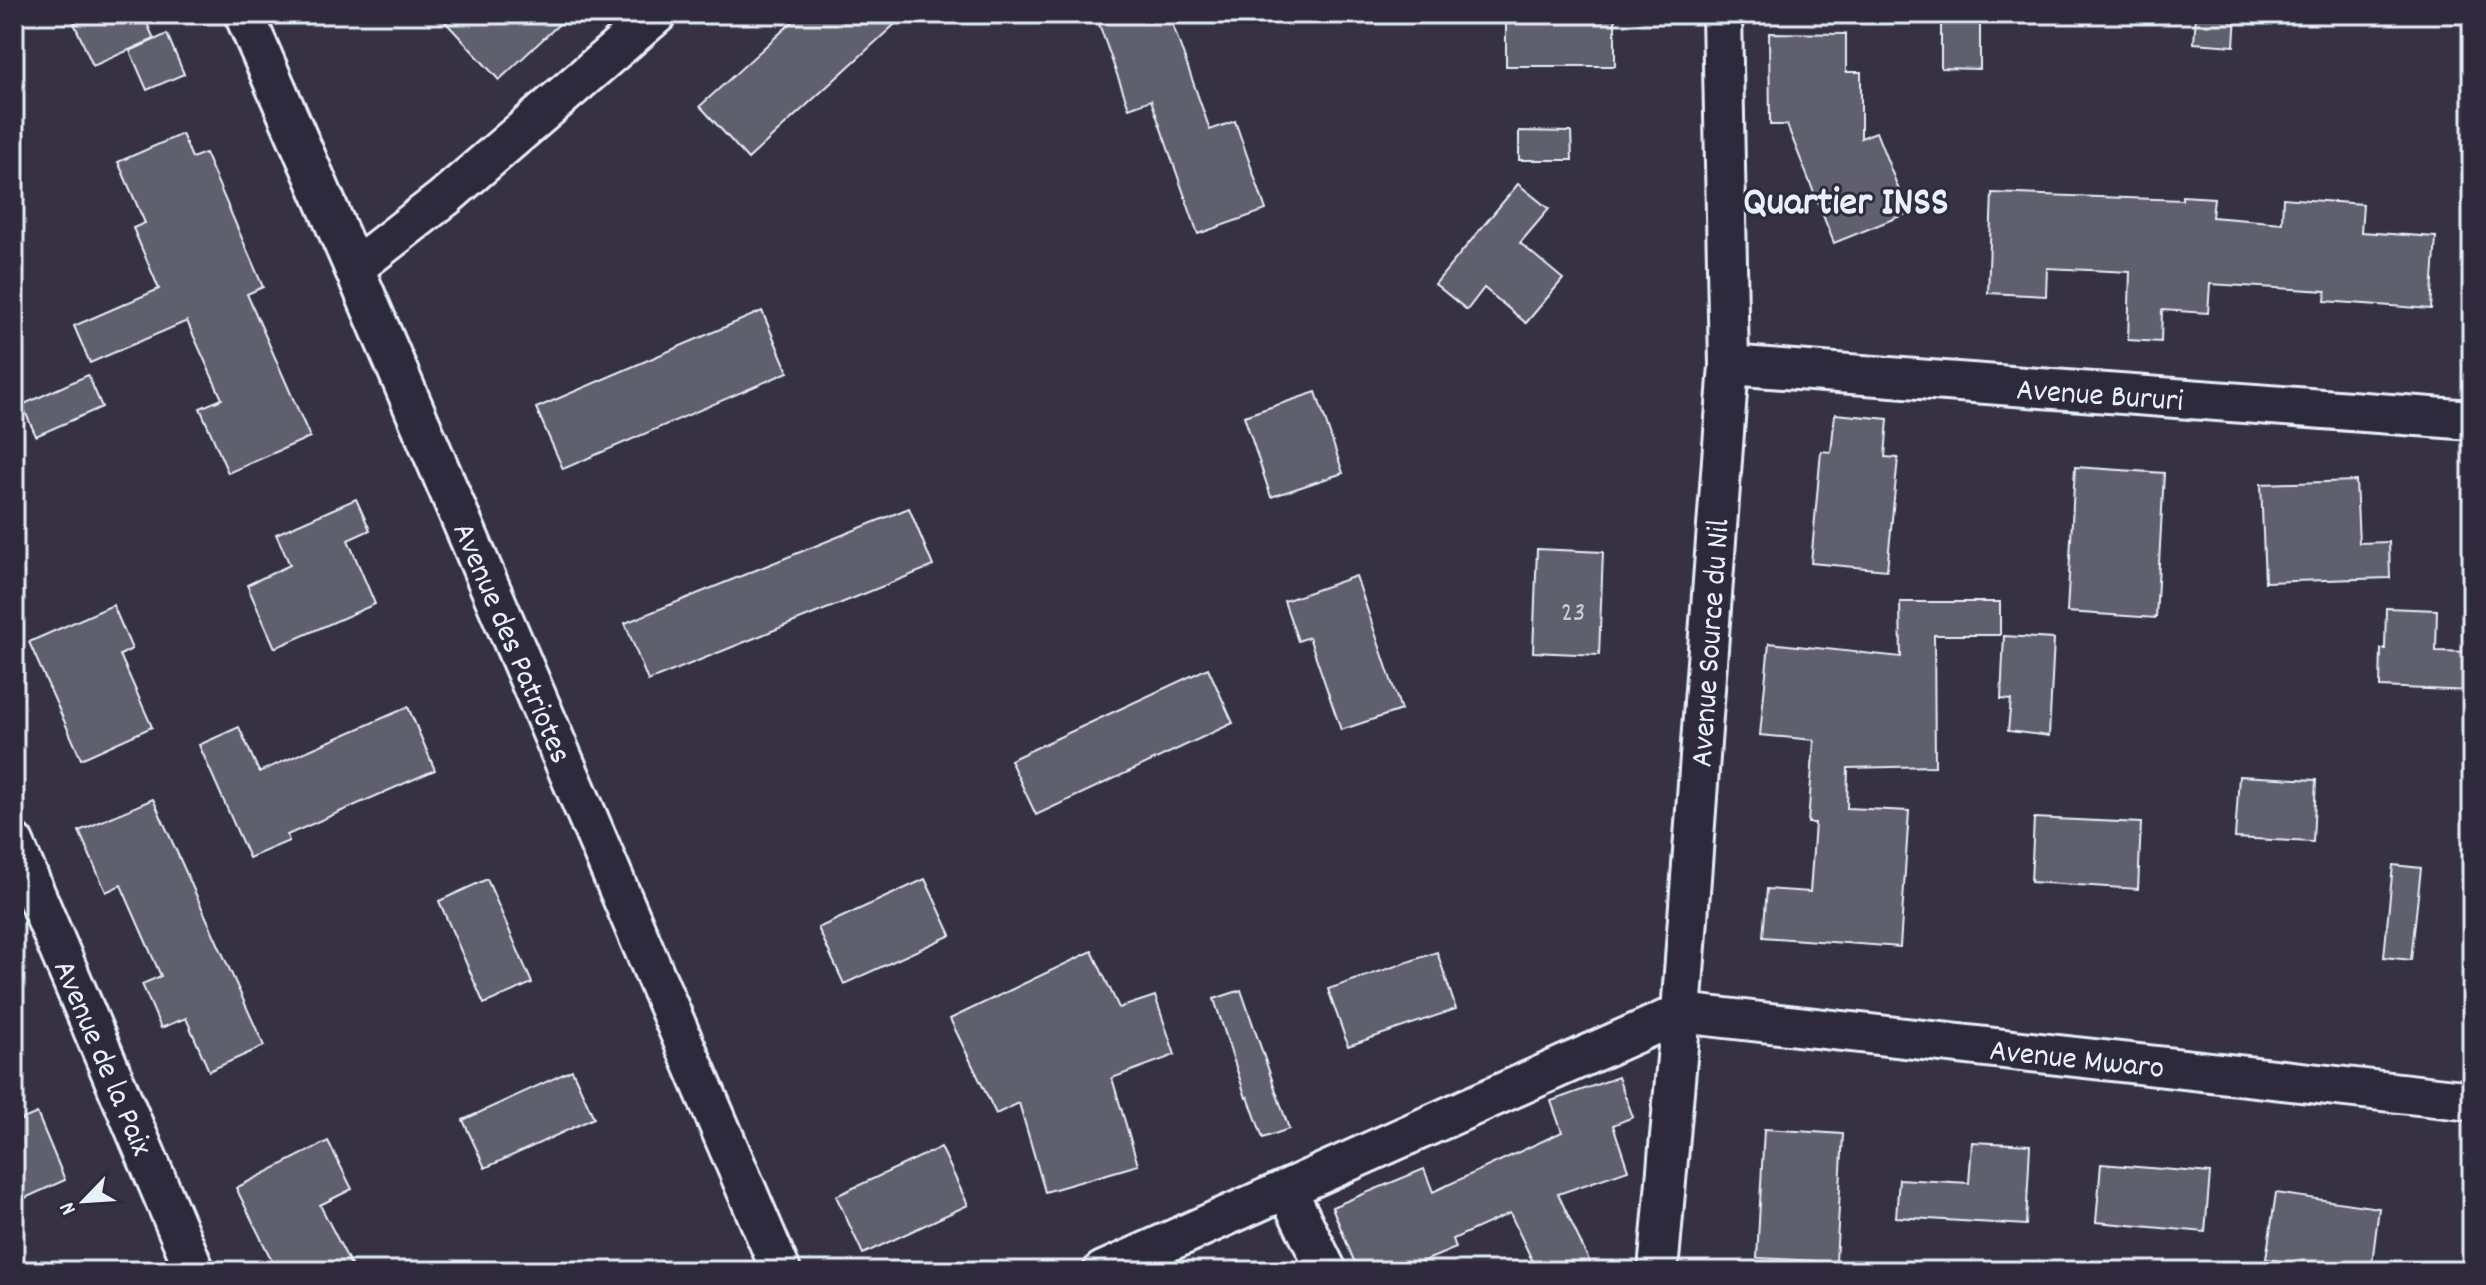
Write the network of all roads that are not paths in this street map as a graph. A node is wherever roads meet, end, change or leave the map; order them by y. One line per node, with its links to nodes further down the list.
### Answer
1 (244, 14): 4 (street, Avenue des Patriotes)
2 (657, 14): 4 (street)
3 (1722, 14): 5 (street, Avenue Source du Nil)
4 (354, 268): 12 (street, Avenue des Patriotes)
5 (1729, 365): 6 (street, Avenue Bururi); 8 (street, Avenue Source du Nil)
6 (2472, 420)
7 (14, 843): 11 (street, Avenue de la Paix)
8 (1681, 1013): 9 (street, Avenue Mwaro); 10 (street); 15 (street, Avenue Source du Nil)
9 (2472, 1101)
10 (1287, 1190): 13 (street); 14 (street)
11 (195, 1271)
12 (781, 1271)
13 (1103, 1271)
14 (1327, 1271)
15 (1658, 1271)

